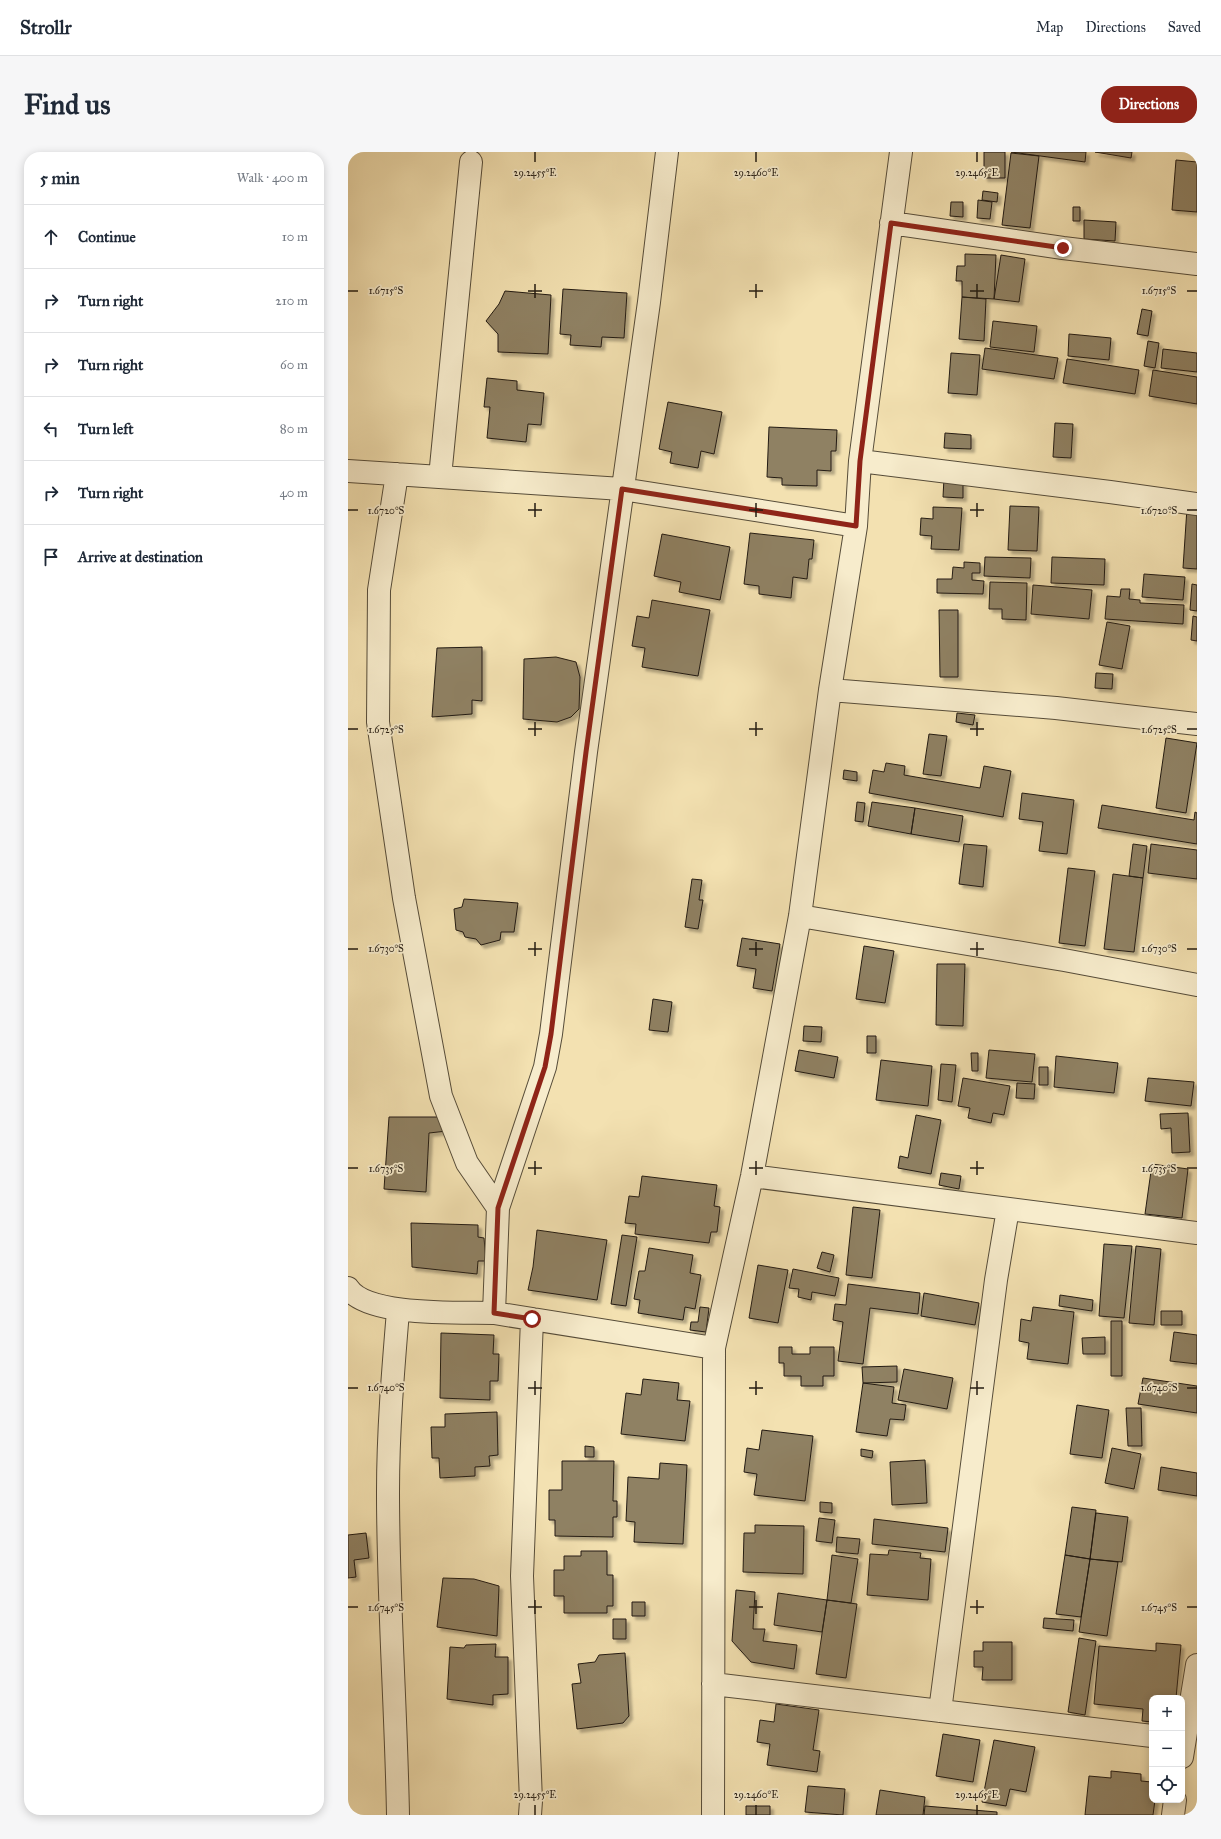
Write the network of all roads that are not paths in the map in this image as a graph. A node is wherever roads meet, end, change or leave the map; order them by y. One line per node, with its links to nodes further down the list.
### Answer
1 (667, 152): 10 (street)
2 (900, 152): 4 (street)
3 (472, 162): 9 (street)
4 (891, 223): 5 (street); 6 (street)
5 (1197, 264)
6 (860, 461): 11 (street); 12 (street)
7 (348, 470): 8 (street)
8 (397, 474): 9 (street); 18 (street)
9 (440, 477): 10 (street)
10 (622, 489): 12 (street); 18 (street)
11 (1197, 504)
12 (856, 526): 13 (street)
13 (830, 690): 14 (street); 15 (street)
14 (1197, 724)
15 (800, 916): 16 (street); 17 (street)
16 (1197, 986)
17 (752, 1176): 19 (street); 25 (street)
18 (498, 1208): 23 (street)
19 (1008, 1209): 20 (street); 28 (street)
20 (1197, 1233)
21 (348, 1288): 22 (street)
22 (398, 1310): 23 (street); 32 (street)
23 (494, 1313): 24 (street)
24 (532, 1319): 25 (street); 33 (street)
25 (714, 1348): 27 (street)
26 (1197, 1665): 30 (street)
27 (714, 1684): 28 (street); 34 (street)
28 (940, 1711): 29 (street)
29 (1149, 1736)
30 (1186, 1745)
31 (1174, 1803): 35 (street)
32 (398, 1815)
33 (530, 1815)
34 (714, 1815)
35 (1172, 1815)

